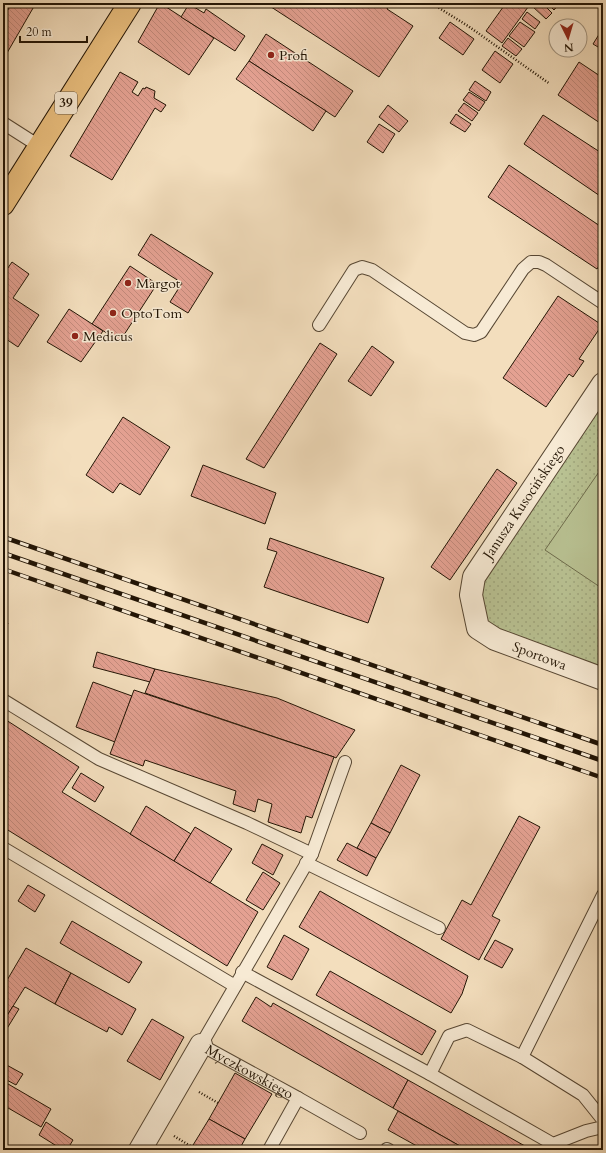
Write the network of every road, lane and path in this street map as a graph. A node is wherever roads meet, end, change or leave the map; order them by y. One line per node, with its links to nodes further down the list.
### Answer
1 (130, 3): 5 (main road, 39)
2 (431, 3): 3 (path)
3 (550, 84)
4 (3, 123): 5 (lane)
5 (40, 146): 6 (main road, 39)
6 (3, 204)
7 (603, 303): 8 (lane)
8 (319, 325)
9 (603, 384): 10 (street, Janusza Kusocińskiego)
10 (478, 628): 11 (street, Sportowa)
11 (603, 679)
12 (3, 700): 15 (lane)
13 (345, 762): 15 (lane)
14 (3, 848): 19 (lane)
15 (309, 858): 17 (lane); 18 (lane)
16 (603, 895): 21 (lane)
17 (439, 928)
18 (242, 972): 19 (lane); 22 (lane)
19 (235, 986): 20 (lane)
20 (201, 1045): 24 (lane, Myczkowskiego); 31 (street, Myczkowskiego)
21 (522, 1057): 22 (lane); 26 (lane)
22 (430, 1074): 27 (lane)
23 (197, 1091): 25 (path)
24 (298, 1098): 28 (lane, Myczkowskiego); 32 (lane, Myczkowskiego)
25 (218, 1103)
26 (603, 1120)
27 (603, 1127)
28 (360, 1133)
29 (170, 1134): 30 (path)
30 (192, 1147)
31 (140, 1150)
32 (269, 1150)

